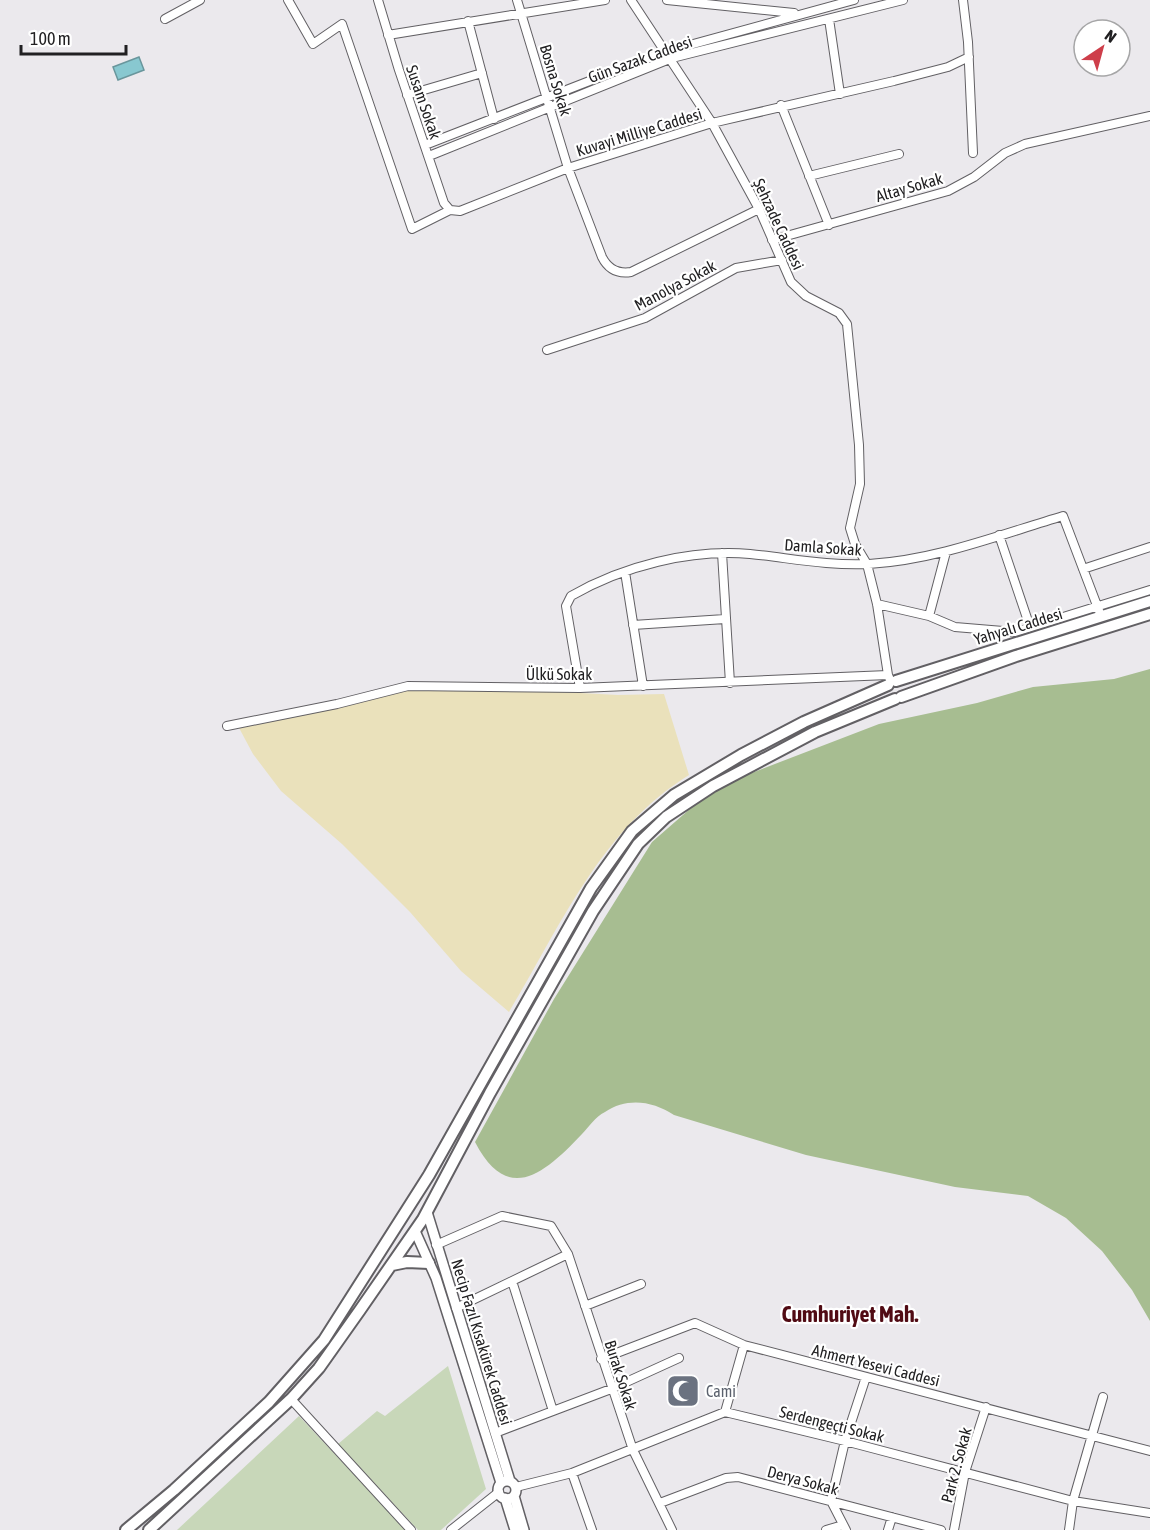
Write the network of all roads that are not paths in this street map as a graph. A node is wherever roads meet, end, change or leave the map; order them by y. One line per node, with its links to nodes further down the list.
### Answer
1 (200, 0): 16 (street)
2 (288, 0): 39 (street, Kuvayi Milliye Caddesi)
3 (378, 0): 19 (street, Susam Sokak)
4 (517, 0): 14 (street, Bosna Sokak)
5 (605, 0): 14 (street)
6 (631, 0): 20 (street, Şehzade Caddesi)
7 (667, 0): 11 (street)
8 (854, 0): 12 (street, Gün Sazak Caddesi)
9 (903, 0): 17 (street, Gün Sazak Caddesi)
10 (963, 0): 21 (street)
11 (680, 1): 13 (street)
12 (845, 1): 15 (street, Gün Sazak Caddesi)
13 (737, 4): 15 (street)
14 (522, 14): 18 (street); 26 (street, Bosna Sokak)
15 (799, 14): 20 (street, Gün Sazak Caddesi)
16 (165, 19)
17 (828, 19): 22 (street, Gün Sazak Caddesi); 24 (street)
18 (468, 21): 19 (street); 23 (street)
19 (388, 35): 25 (street, Susam Sokak)
20 (664, 52): 22 (street, Şehzade Caddesi); 26 (street, Gün Sazak Caddesi)
21 (969, 57): 24 (street, Kuvayi Milliye Caddesi); 33 (street)
22 (672, 58): 28 (street, Gün Sazak Caddesi); 31 (street, Şehzade Caddesi)
23 (482, 73): 25 (street); 30 (street)
24 (840, 93): 27 (street, Kuvayi Milliye Caddesi)
25 (407, 95): 32 (street, Susam Sokak)
26 (546, 98): 28 (street, Bosna Sokak); 30 (street, Gün Sazak Caddesi)
27 (781, 105): 31 (street, Kuvayi Milliye Caddesi); 37 (street)
28 (550, 108): 35 (street, Gün Sazak Caddesi); 36 (street, Bosna Sokak)
29 (1150, 117): 40 (street, Altay Sokak)
30 (494, 118): 32 (street, Gün Sazak Caddesi)
31 (712, 123): 36 (street, Kuvayi Milliye Caddesi); 38 (street, Şehzade Caddesi)
32 (425, 145): 35 (street, Susam Sokak)
33 (973, 153)
34 (899, 154): 37 (street)
35 (429, 156): 39 (street, Susam Sokak)
36 (568, 168): 38 (street, Bosna Sokak); 39 (street, Kuvayi Milliye Caddesi)
37 (809, 176): 40 (street)
38 (759, 209): 41 (street, Şehzade Caddesi)
39 (450, 210)
40 (829, 225): 41 (street, Altay Sokak)
41 (772, 240): 42 (street, Şehzade Caddesi)
42 (782, 260): 43 (street, Manolya Sokak); 48 (street, Şehzade Caddesi)
43 (547, 350)
44 (999, 535): 46 (street, Damla Sokak); 49 (street, Damla Sokak); 59 (street)
45 (1150, 547): 49 (street)
46 (946, 552): 48 (street, Damla Sokak); 56 (street)
47 (722, 554): 48 (street, Damla Sokak); 50 (street, Damla Sokak); 57 (street)
48 (867, 564): 53 (street, Şehzade Caddesi)
49 (1083, 569): 54 (street, Damla Sokak)
50 (625, 572): 58 (street); 63 (street, Damla Sokak)
51 (1150, 590): 54 (street)
52 (1150, 600): 54 (main road, Yahyalı Caddesi)
53 (877, 604): 56 (street); 60 (street, Şehzade Caddesi)
54 (1099, 611): 59 (street); 60 (main road, Yahyalı Caddesi)
55 (1150, 614): 64 (main road, Yahyalı Caddesi)
56 (929, 616): 59 (street)
57 (725, 619): 58 (street); 61 (street)
58 (633, 625): 62 (street)
59 (1030, 627)
60 (891, 681): 61 (street, Ülkü Sokak); 64 (main road); 66 (main road, Yahyalı Caddesi)
61 (730, 683): 62 (street, Ülkü Sokak)
62 (642, 686): 63 (street, Ülkü Sokak)
63 (580, 688): 65 (street, Ülkü Sokak)
64 (898, 698): 67 (main road, Yahyalı Caddesi)
65 (227, 726)
66 (413, 1203): 67 (main road); 68 (main road, Yahyalı Caddesi)
67 (427, 1212): 69 (main road, Yahyalı Caddesi); 70 (street, Necip Fazıl Kısakürek Caddesi)
68 (400, 1222): 69 (main road); 102 (main road, Yahyalı Caddesi)
69 (415, 1232): 72 (street, Necip Fazıl Kısakürek Caddesi); 73 (main road, Yahyalı Caddesi)
70 (436, 1245): 71 (street, Burak Sokak); 77 (street, Necip Fazıl Kısakürek Caddesi)
71 (568, 1254): 74 (street); 76 (street, Burak Sokak)
72 (429, 1263): 73 (main road); 95 (street, Necip Fazıl Kısakürek Caddesi)
73 (392, 1265): 84 (main road, Yahyalı Caddesi)
74 (512, 1281): 77 (street); 86 (street)
75 (641, 1284): 76 (street)
76 (585, 1306): 80 (street, Burak Sokak)
77 (456, 1308): 88 (street, Necip Fazıl Kısakürek Caddesi)
78 (744, 1345): 80 (street, Ahmert Yesevi Caddesi); 81 (street, Ahmert Yesevi Caddesi); 87 (street)
79 (679, 1358): 82 (street)
80 (601, 1359): 82 (street, Burak Sokak)
81 (866, 1377): 85 (street, Ahmert Yesevi Caddesi); 90 (street)
82 (611, 1389): 86 (street); 91 (street, Burak Sokak)
83 (1103, 1397): 89 (street)
84 (291, 1399): 103 (main road, Yahyalı Caddesi); 104 (street)
85 (986, 1407): 89 (street, Ahmert Yesevi Caddesi); 93 (street, Park 2. Sokak)
86 (553, 1411): 88 (street)
87 (725, 1412): 90 (street, Serdengeçti Sokak); 91 (street)
88 (495, 1433): 95 (street, Necip Fazıl Kısakürek Caddesi)
89 (1093, 1436): 92 (street, Ahmert Yesevi Caddesi); 97 (street)
90 (845, 1441): 93 (street, Serdengeçti Sokak); 96 (street)
91 (633, 1450): 94 (street); 98 (street, Burak Sokak)
92 (1150, 1451)
93 (965, 1472): 97 (street, Serdengeçti Sokak); 113 (street, Park 2. Sokak)
94 (572, 1473): 95 (street); 108 (street)
95 (507, 1490): 105 (street); 106 (street, Necip Fazıl Kısakürek Caddesi); 107 (street, Necip Fazıl Kısakürek Caddesi)
96 (831, 1501): 98 (street, Derya Sokak); 100 (street, Derya Sokak); 101 (street)
97 (1073, 1501): 99 (street, Serdengeçti Sokak); 114 (street)
98 (660, 1503): 109 (street, Burak Sokak)
99 (1150, 1513)
100 (892, 1517): 111 (street); 112 (street, Derya Sokak)
101 (844, 1527): 110 (street)
102 (126, 1530)
103 (149, 1530)
104 (411, 1530)
105 (451, 1530)
106 (515, 1530)
107 (524, 1530)
108 (592, 1530)
109 (672, 1530)
110 (826, 1530)
111 (888, 1530)
112 (941, 1530)
113 (954, 1530)
114 (1069, 1530)

